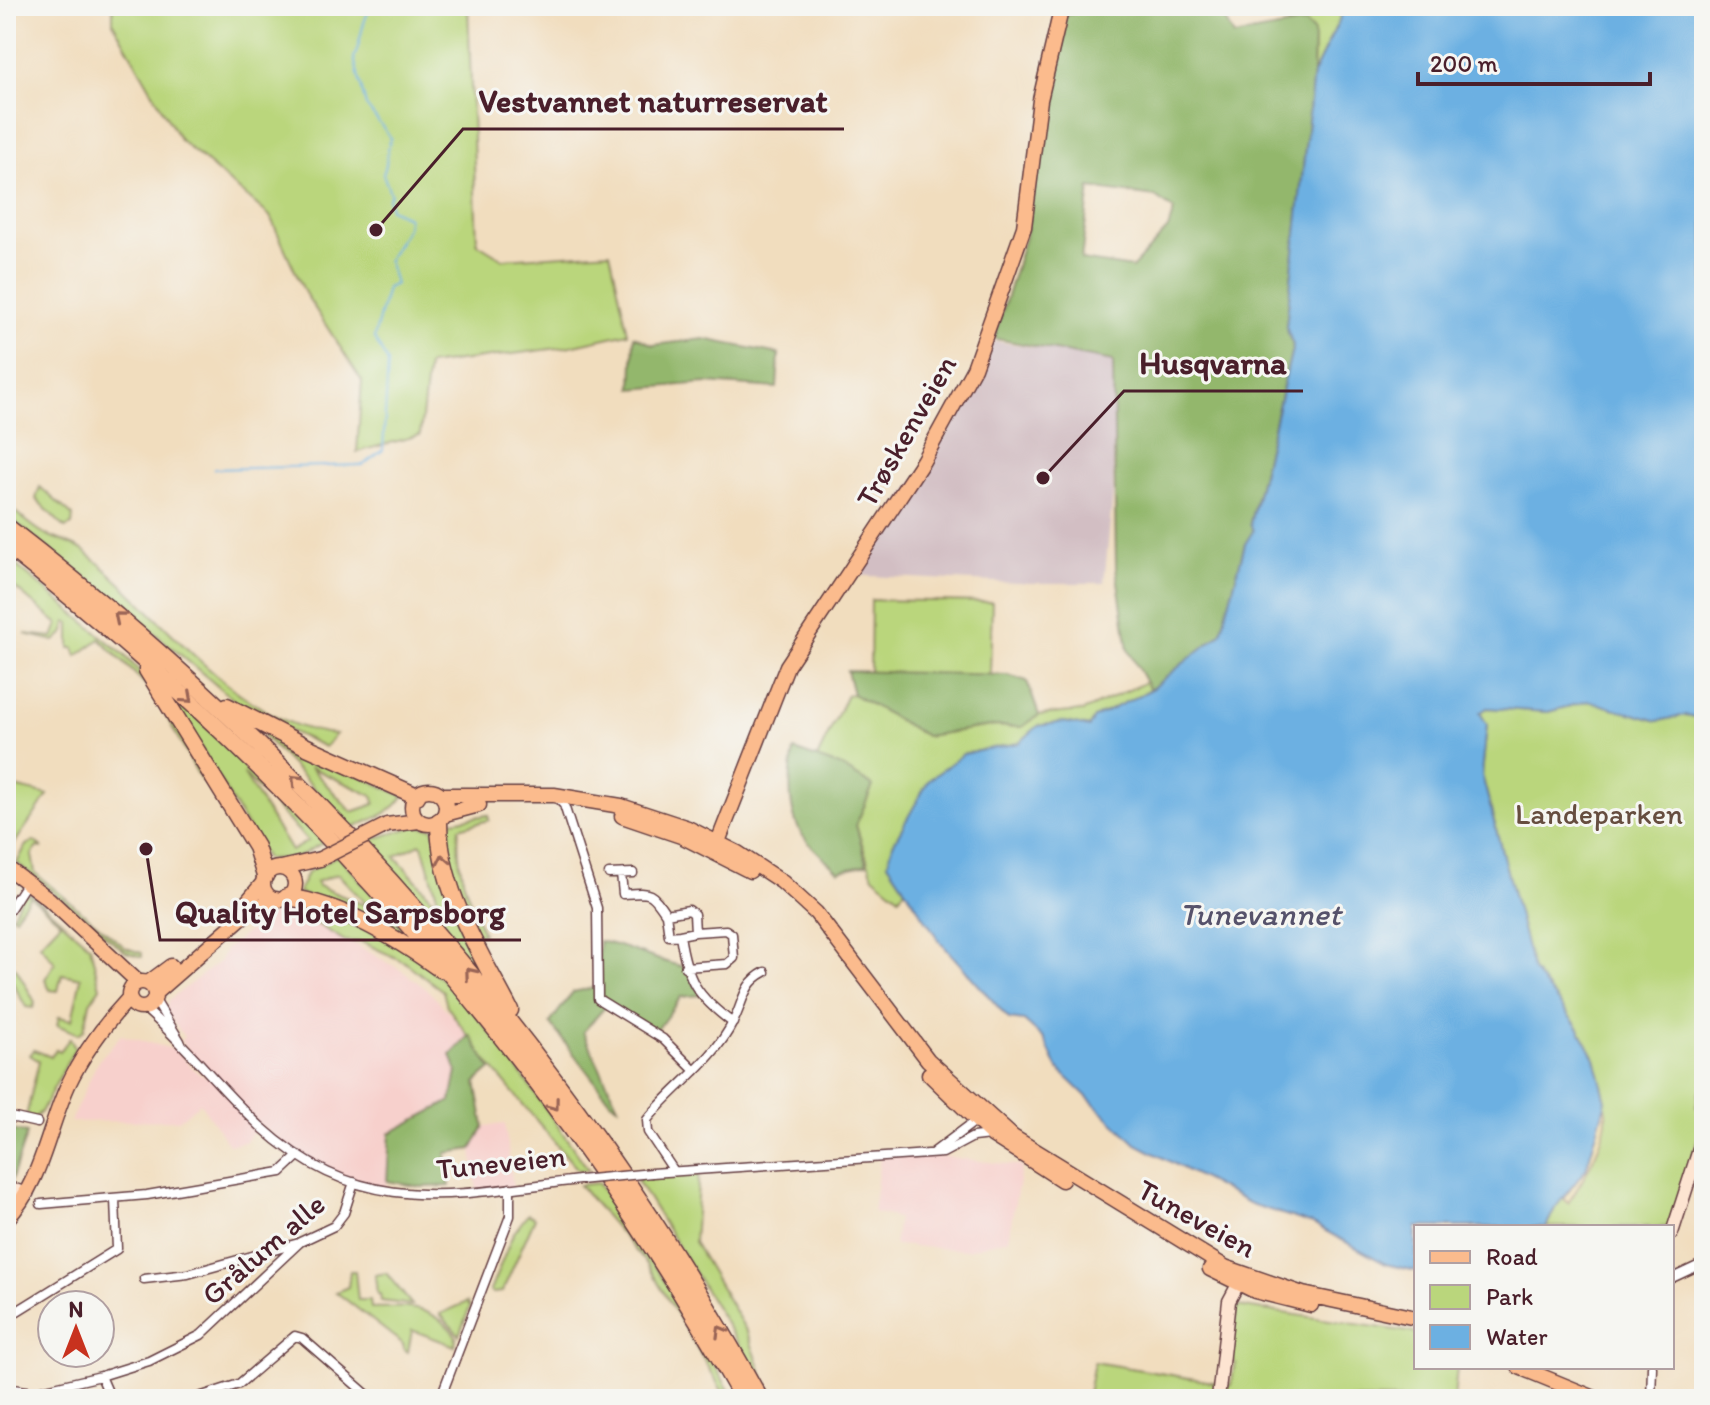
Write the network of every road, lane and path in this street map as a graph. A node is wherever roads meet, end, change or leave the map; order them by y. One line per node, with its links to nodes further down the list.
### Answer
1 (1062, 6): 10 (main road, Trøskenveien)
2 (6, 526): 5 (highway, one-way to 2)
3 (6, 545): 4 (highway)
4 (130, 646): 16 (highway); 25 (highway, one-way to 25)
5 (205, 693): 8 (highway); 29 (highway, one-way to 5)
6 (441, 795): 7 (main road); 8 (main road); 9 (main road)
7 (559, 800): 9 (main road); 10 (main road); 30 (street)
8 (416, 808): 9 (main road); 11 (main road, bridge)
9 (442, 818): 29 (highway, one-way to 9)
10 (716, 847): 27 (main road)
11 (312, 863): 16 (main road); 18 (main road)
12 (6, 867): 17 (main road)
13 (633, 873): 15 (street)
14 (609, 874): 15 (street)
15 (621, 874): 19 (street)
16 (269, 876): 18 (main road); 18 (main road); 26 (main road)
17 (27, 882): 20 (street); 26 (main road)
18 (286, 893): 25 (highway); 26 (main road)
19 (666, 914): 21 (street); 22 (street)
20 (6, 915)
21 (695, 932): 22 (street); 23 (street)
22 (680, 935): 23 (street)
23 (685, 967): 28 (street)
24 (765, 972): 28 (street)
25 (462, 986): 66 (highway, one-way to 66)
26 (142, 996): 38 (street, Tuneveien); 43 (main road)
27 (892, 1017): 32 (main road, Tuneveien); 33 (main road, Tuneveien)
28 (733, 1023): 30 (street)
29 (519, 1033): 67 (highway, one-way to 29)
30 (695, 1071): 39 (street)
31 (6, 1116): 34 (street)
32 (973, 1119): 33 (street); 36 (main road, Tuneveien); 37 (street)
33 (991, 1119): 52 (main road, Tuneveien)
34 (37, 1123)
35 (1704, 1134): 47 (street)
36 (992, 1135): 37 (street, Tuneveien); 52 (main road, Tuneveien)
37 (934, 1152): 39 (street, Tuneveien)
38 (298, 1156): 40 (street, Tuneveien); 44 (street)
39 (674, 1171): 42 (street, Tuneveien, bridge)
40 (354, 1182): 42 (street, Tuneveien); 48 (street, Grålum alle)
41 (6, 1187): 43 (street)
42 (510, 1188): 65 (street)
43 (27, 1194): 46 (main road)
44 (115, 1199): 45 (street); 53 (street)
45 (41, 1204)
46 (6, 1220)
47 (1674, 1227)
48 (300, 1242): 51 (street); 58 (street, Grålum alle)
49 (1704, 1263): 50 (street)
50 (1674, 1277)
51 (144, 1279)
52 (1240, 1279): 54 (main road, Tuneveien); 68 (street)
53 (6, 1318)
54 (1414, 1321)
55 (1524, 1369): 60 (main road)
56 (1542, 1369): 60 (main road)
57 (1652, 1369): 70 (street)
58 (101, 1376): 59 (street, Grålum alle); 62 (street)
59 (6, 1388)
60 (1576, 1390): 69 (main road)
61 (204, 1398): 63 (street); 64 (street)
62 (111, 1399)
63 (193, 1399)
64 (372, 1399)
65 (440, 1399)
66 (743, 1399)
67 (760, 1399)
68 (1218, 1399)
69 (1597, 1399)
70 (1651, 1399)

